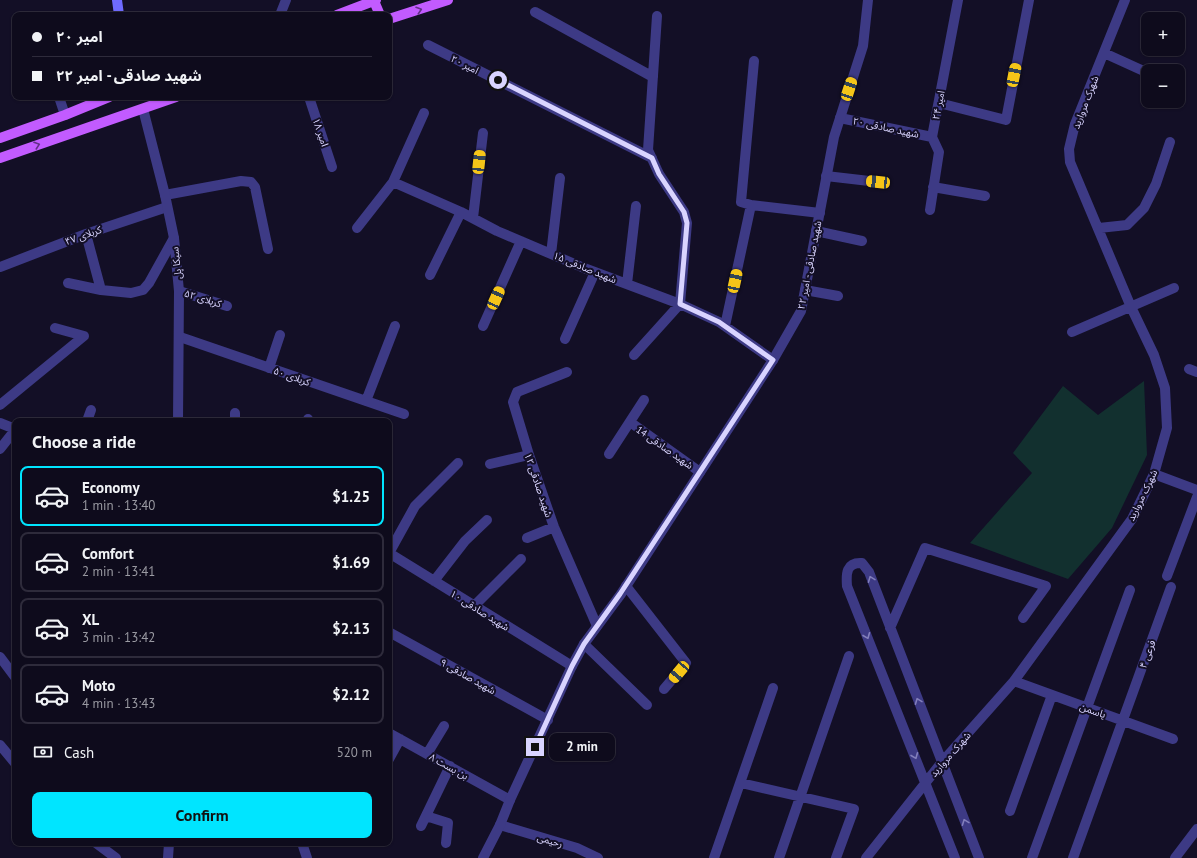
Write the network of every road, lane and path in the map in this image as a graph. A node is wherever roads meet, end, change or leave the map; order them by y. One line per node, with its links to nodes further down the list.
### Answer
1 (117, 0): 9 (main road)
2 (286, 0): 10 (street)
3 (375, 0): 11 (main road); 12 (main road)
4 (448, 0): 15 (main road, one-way to 4)
5 (868, 0): 29 (street, شهید صادقی - امیر ۲۲)
6 (958, 0): 25 (street, امیر ۲۴)
7 (1029, 0): 25 (street)
8 (1125, 0): 17 (street, شهرک مروارید)
9 (119, 12)
10 (281, 12)
11 (345, 12)
12 (379, 12)
13 (534, 12): 20 (street)
14 (657, 16): 20 (street)
15 (392, 18)
16 (428, 45): 35 (street, امیر ۲۰)
17 (1104, 53): 19 (street); 52 (street, شهرک مروارید)
18 (754, 61): 44 (street)
19 (1141, 70)
20 (653, 77): 35 (street)
21 (60, 100): 28 (street)
22 (102, 100): 28 (main road)
23 (168, 100): 26 (main road)
24 (310, 100): 36 (street, امیر ۱۸)
25 (939, 103): 31 (street, امیر ۲۴)
26 (143, 109): 34 (main road, one-way to 26); 42 (street, سیکا پل)
27 (424, 113): 39 (street)
28 (65, 115): 32 (main road)
29 (840, 118): 31 (street, شهید صادقی ۲۰); 37 (street, شهید صادقی - امیر ۲۲)
30 (482, 133): 50 (street)
31 (932, 137): 41 (street)
32 (0, 138)
33 (1170, 142): 52 (street)
34 (0, 158)
35 (652, 158): 70 (street)
36 (332, 166)
37 (826, 176): 40 (street); 49 (street, شهید صادقی - امیر ۲۲)
38 (560, 178): 59 (street)
39 (392, 182): 48 (street, شهید صادقی ۱۵); 51 (street)
40 (878, 182)
41 (933, 187): 43 (street); 47 (street)
42 (165, 195): 46 (street, سیکا پل); 58 (street)
43 (985, 196)
44 (751, 205): 49 (street); 75 (street)
45 (636, 206): 64 (street)
46 (167, 207): 54 (street, کربلای ۴۷); 55 (street, سیکا پل)
47 (930, 210)
48 (461, 212): 50 (street, شهید صادقی ۱۵); 62 (street)
49 (820, 213): 53 (street, شهید صادقی - امیر ۲۲)
50 (472, 218): 56 (street, شهید صادقی ۱۵)
51 (357, 228)
52 (1099, 228): 72 (street, شهرک مروارید)
53 (816, 231): 57 (street); 67 (street, شهید صادقی - امیر ۲۲)
54 (86, 234): 60 (street, کربلای ۴۷); 66 (street)
55 (174, 238): 66 (street); 68 (street, سیکا پل)
56 (521, 241): 59 (street, شهید صادقی ۱۵); 74 (street)
57 (862, 241)
58 (268, 249)
59 (550, 254): 61 (street, شهید صادقی ۱۵)
60 (0, 267)
61 (595, 272): 64 (street, شهید صادقی ۱۵); 80 (street)
62 (430, 275)
63 (68, 283): 66 (street)
64 (627, 284): 70 (street, شهید صادقی ۱۵)
65 (1174, 288): 72 (street)
66 (101, 290)
67 (805, 290): 69 (street); 82 (street, شهید صادقی - امیر ۲۲)
68 (179, 291): 71 (street, کربلای ۵۲); 79 (street, سیکا پل)
69 (838, 296)
70 (680, 304): 75 (street, شهید صادقی ۱۵); 81 (street)
71 (227, 306)
72 (1131, 307): 77 (street); 102 (street, شهرک مروارید)
73 (395, 326): 86 (street)
74 (483, 326)
75 (725, 326): 82 (street, شهید صادقی ۱۵)
76 (54, 328): 87 (street)
77 (1072, 332)
78 (280, 336): 83 (street)
79 (180, 337): 83 (street, کربلای ۵۰); 91 (street, سیکا پل)
80 (565, 339)
81 (634, 355)
82 (773, 360): 101 (street, شهید صادقی - امیر ۲۲)
83 (269, 368): 86 (street, کربلای ۵۰)
84 (567, 372): 98 (street, شهید صادقی ۱۲)
85 (644, 400): 92 (street)
86 (366, 401): 89 (street, کربلای ۵۰)
87 (0, 405)
88 (91, 410): 90 (street)
89 (404, 414)
90 (88, 418)
91 (178, 418)
92 (630, 422): 97 (street); 101 (street, شهید صادقی 14)
93 (0, 423): 94 (street)
94 (12, 429)
95 (12, 434): 96 (street)
96 (0, 449)
97 (609, 454)
98 (529, 455): 100 (street); 106 (street, شهید صادقی ۱۲)
99 (458, 463): 108 (street)
100 (490, 464)
101 (700, 472): 113 (street, شهید صادقی - امیر ۲۲)
102 (1154, 474): 103 (street); 126 (street, شهرک مروارید)
103 (1197, 490)
104 (1197, 497): 111 (street)
105 (487, 520): 112 (street)
106 (554, 527): 107 (street); 118 (street, شهید صادقی ۱۲)
107 (527, 538)
108 (392, 548)
109 (392, 555): 112 (street, شهید صادقی ۱۰)
110 (521, 559): 116 (street)
111 (1167, 576)
112 (434, 581): 116 (street, شهید صادقی ۱۰)
113 (626, 586): 118 (street, شهید صادقی - امیر ۲۲); 128 (street)
114 (1171, 587): 133 (street, فرعی ۴)
115 (1130, 590): 131 (street)
116 (474, 606): 124 (street, شهید صادقی ۱۰)
117 (1023, 618): 119 (street)
118 (597, 626): 121 (street, شهید صادقی - امیر ۲۲)
119 (890, 628): 142 (street, one-way to 119); 145 (street, one-way to 145)
120 (392, 634): 132 (street, شهید صادقی ۹)
121 (584, 644): 124 (street, شهید صادقی - امیر ۲۲); 130 (street)
122 (849, 656): 146 (street)
123 (0, 657): 125 (street)
124 (572, 666): 132 (street, شهید صادقی - امیر ۲۲)
125 (12, 673)
126 (1014, 681): 129 (street, یاسمن); 142 (street, شهرک مروارید)
127 (773, 688): 144 (street)
128 (664, 689)
129 (1052, 695): 131 (street, یاسمن); 148 (street)
130 (648, 705)
131 (1087, 708): 133 (street, یاسمن); 168 (street)
132 (548, 720): 147 (street, شهید صادقی - امیر ۲۲)
133 (1123, 721): 137 (street, یاسمن); 169 (street, فرعی ۴)
134 (444, 726): 140 (street)
135 (392, 735): 136 (street, بن بست ۸)
136 (400, 739): 139 (street); 140 (street, بن بست ۸)
137 (1173, 739)
138 (0, 745): 141 (street)
139 (392, 754)
140 (428, 754): 143 (street, بن بست ۸)
141 (12, 759)
142 (942, 762): 145 (street, شهرک مروارید); 167 (street, one-way to 142)
143 (450, 766): 147 (street, بن بست ۸); 149 (street)
144 (741, 783): 146 (street); 162 (street)
145 (925, 783): 165 (street, شهرک مروارید); 166 (street)
146 (800, 796): 163 (street); 164 (street)
147 (510, 800): 150 (street, شهید صادقی - امیر ۲۲)
148 (1010, 811)
149 (426, 816): 151 (street); 153 (street)
150 (500, 825): 160 (street, شهید صادقی - امیر ۲۲); 161 (street, رحیمی)
151 (421, 826)
152 (1197, 829): 170 (street)
153 (446, 843)
154 (100, 846): 157 (street)
155 (169, 846): 158 (street)
156 (303, 846): 159 (street)
157 (116, 858)
158 (168, 858)
159 (307, 858)
160 (483, 858)
161 (598, 858)
162 (714, 858)
163 (779, 858)
164 (836, 858)
165 (866, 858)
166 (955, 858)
167 (979, 858)
168 (1032, 858)
169 (1073, 858)
170 (1175, 858)

